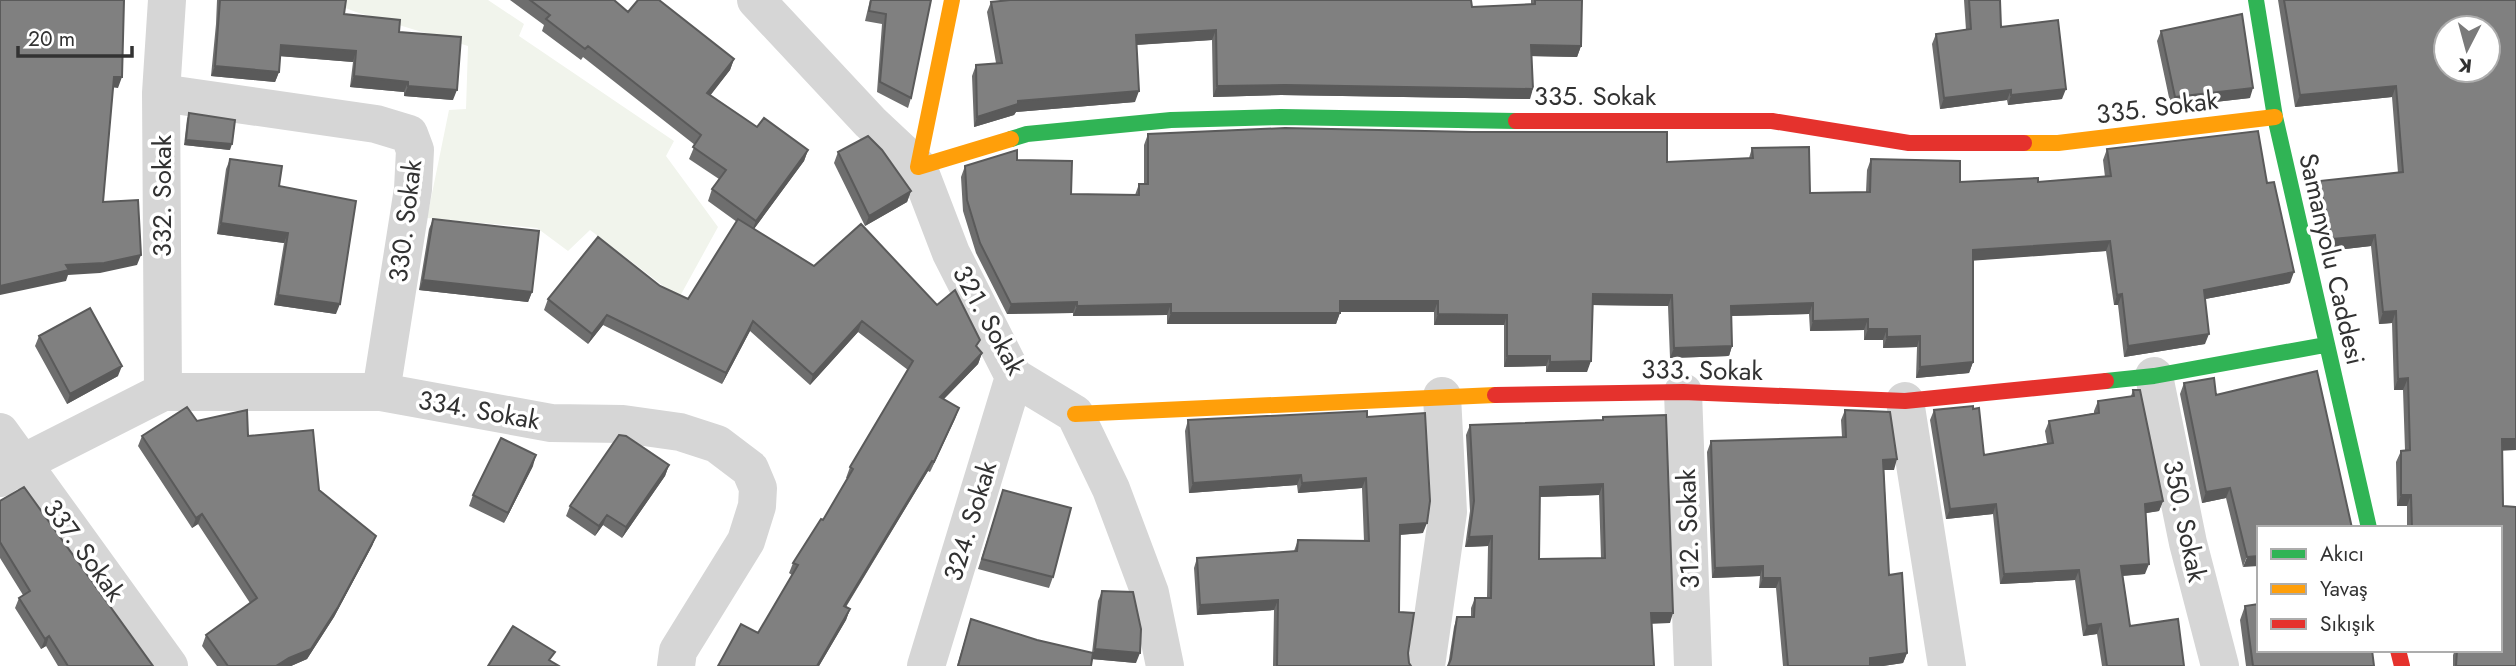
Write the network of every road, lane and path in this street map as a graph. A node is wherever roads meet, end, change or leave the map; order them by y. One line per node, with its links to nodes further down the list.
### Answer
1 (167, 0): 5 (street, 332. Sokak)
2 (757, 0): 7 (street, 321. Sokak)
3 (952, 0): 7 (street)
4 (2256, 0): 6 (street, Samanyolu Caddesi)
5 (161, 93): 11 (street, 332. Sokak); 12 (street, 330. Sokak)
6 (2275, 117): 7 (street, 335. Sokak); 8 (street, Samanyolu Caddesi)
7 (918, 167): 10 (street, 321. Sokak)
8 (2325, 345): 9 (street, 333. Sokak); 19 (street, Samanyolu Caddesi)
9 (2154, 376): 15 (street, 333. Sokak); 27 (street, 350. Sokak)
10 (1014, 377): 16 (street, 321. Sokak); 22 (street, 324. Sokak)
11 (163, 392): 12 (street, 334. Sokak); 18 (street, 334. Sokak)
12 (381, 392): 21 (street, 334. Sokak)
13 (1683, 392): 14 (street, 333. Sokak); 15 (street, 333. Sokak); 25 (street, 312. Sokak)
14 (1442, 396): 16 (street, 333. Sokak); 24 (street)
15 (1905, 401): 26 (street)
16 (1075, 414): 23 (street)
17 (0, 432): 18 (street, 337. Sokak)
18 (11, 471): 20 (street, 337. Sokak)
19 (2369, 526)
20 (169, 666)
21 (676, 666)
22 (926, 666)
23 (1165, 666)
24 (1426, 666)
25 (1693, 666)
26 (1947, 666)
27 (2220, 666)

